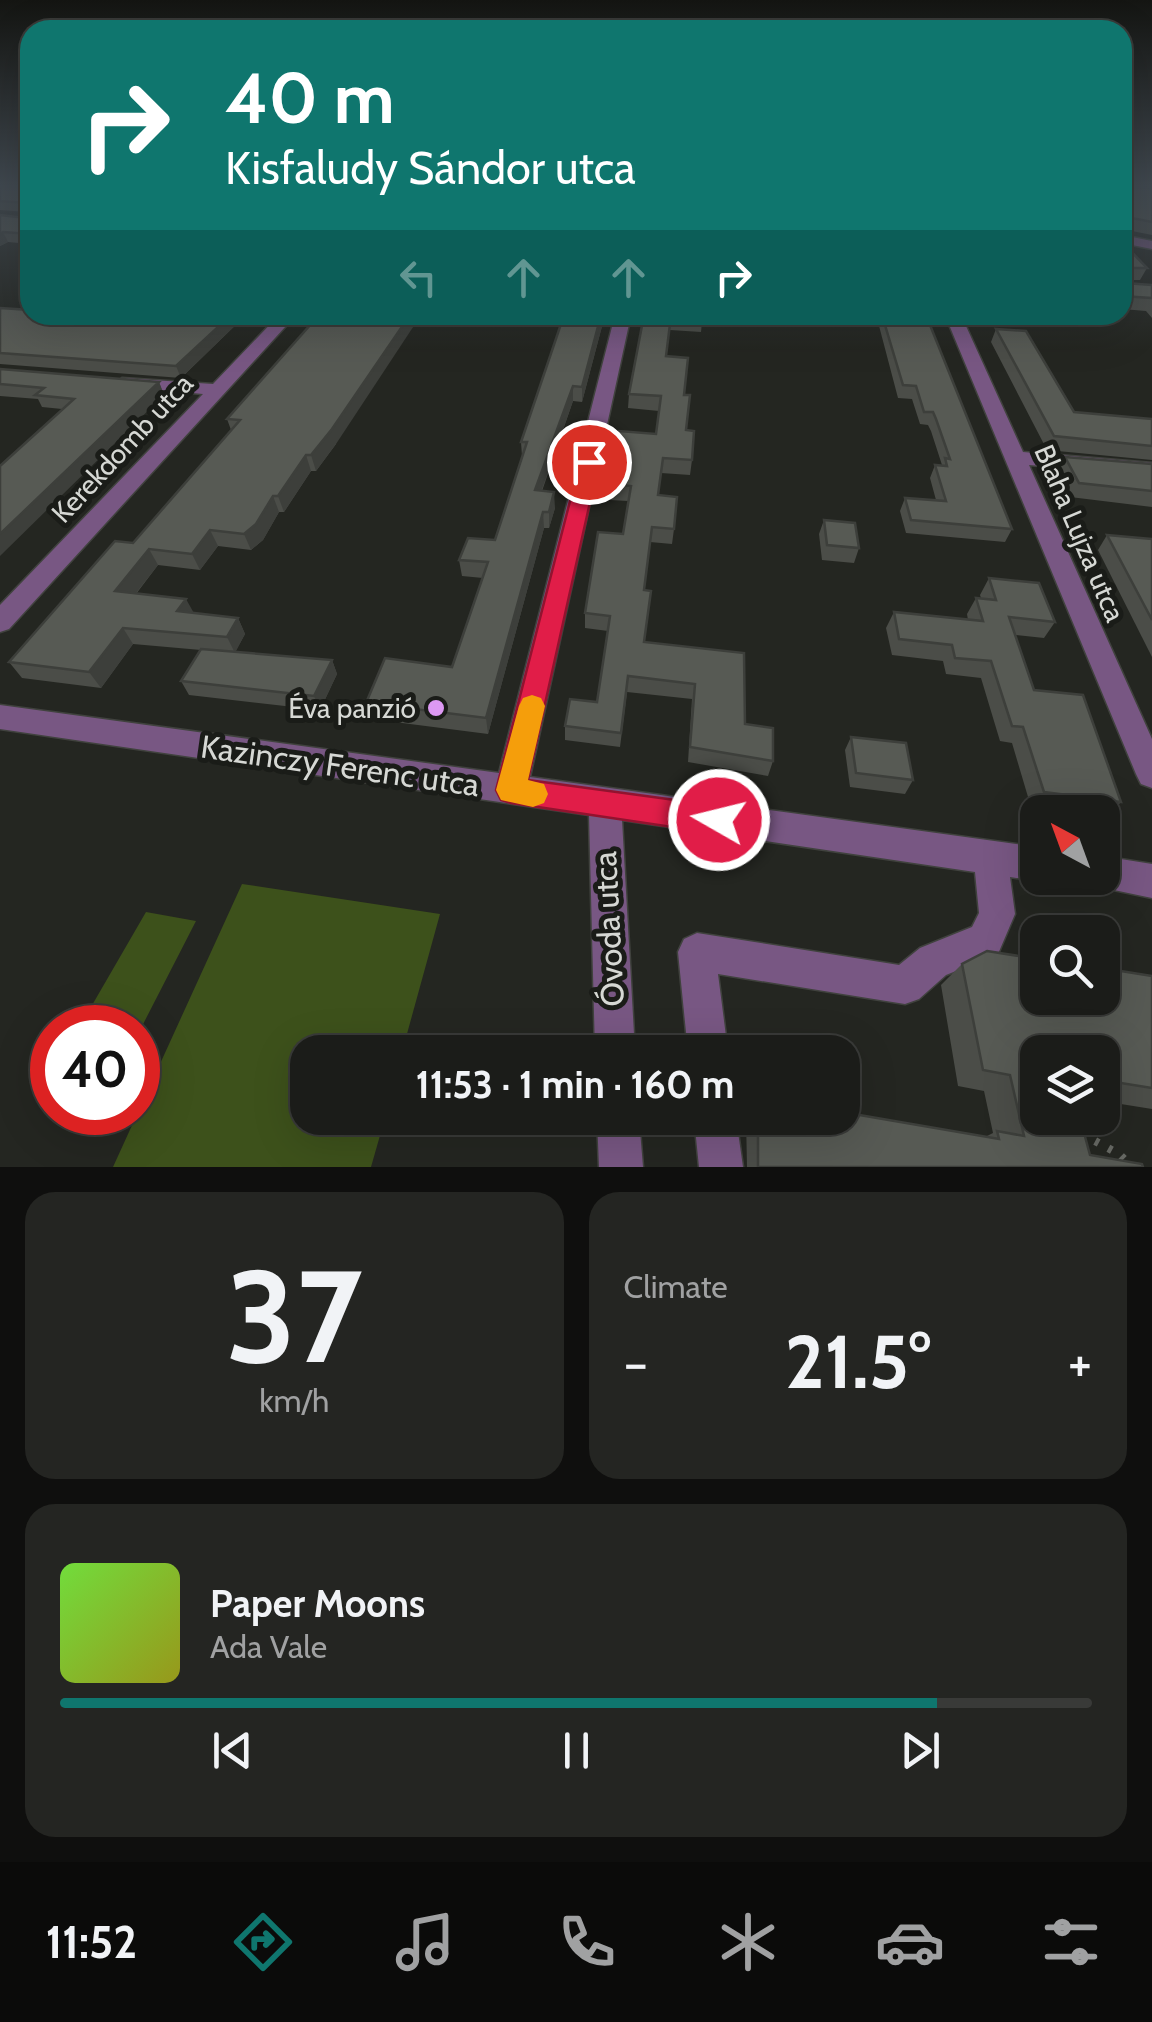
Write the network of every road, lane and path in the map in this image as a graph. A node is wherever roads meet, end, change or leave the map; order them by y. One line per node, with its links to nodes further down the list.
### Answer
1 (279, 325): 5 (street, Kerekdomb utca)
2 (622, 325): 11 (street)
3 (957, 325): 6 (street, Blaha Lujza utca)
4 (99, 380): 5 (street)
5 (218, 390): 8 (street, Kerekdomb utca)
6 (1014, 458): 7 (street); 10 (street, Blaha Lujza utca)
7 (1152, 469)
8 (0, 622)
9 (0, 717): 11 (street, Kazinczy Ferenc utca)
10 (1152, 774)
11 (511, 790): 12 (street, Kazinczy Ferenc utca)
12 (605, 804): 13 (street, Kazinczy Ferenc utca); 17 (street, Óvoda utca)
13 (991, 858): 14 (street, Kazinczy Ferenc utca); 18 (street)
14 (1020, 862)
15 (1120, 877): 16 (street)
16 (1152, 881)
17 (614, 1035)
18 (706, 1035)
19 (619, 1135): 22 (street)
20 (717, 1135): 23 (street)
21 (1081, 1135): 24 (path)
22 (621, 1167)
23 (721, 1167)
24 (1132, 1167)

